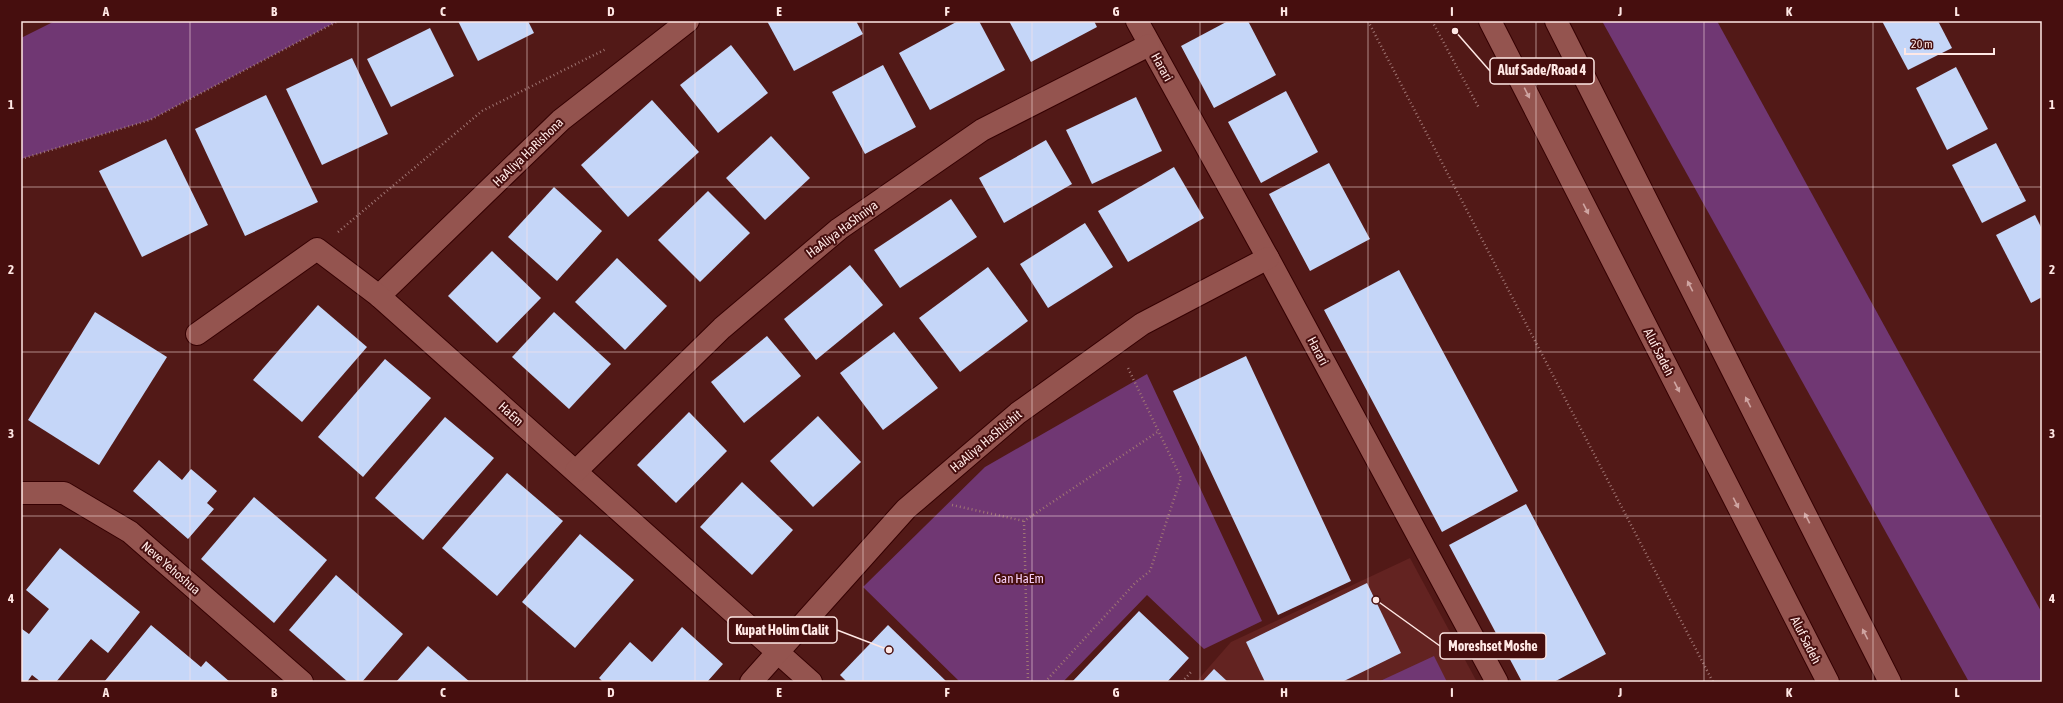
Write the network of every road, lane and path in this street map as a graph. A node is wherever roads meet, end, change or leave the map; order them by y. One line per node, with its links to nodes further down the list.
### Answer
1 (338, 21): 11 (path)
2 (688, 21): 14 (street, HaAliya HaRishona)
3 (1137, 21): 8 (street, Harari)
4 (1368, 21): 33 (path)
5 (1432, 21): 10 (path)
6 (1490, 21): 22 (street, Aluf Sadeh, one-way to 22)
7 (1556, 21): 25 (street, one-way to 7)
8 (1149, 45): 13 (street, Harari); 18 (street, HaAliya HaShniya)
9 (607, 49): 12 (path)
10 (1479, 108)
11 (21, 159)
12 (318, 249): 14 (street, HaEm); 15 (street)
13 (1268, 258): 16 (street, HaAliya HaShlishit); 32 (street, Harari)
14 (379, 296): 18 (street, HaEm)
15 (197, 334)
16 (1116, 343): 17 (path); 20 (street, HaAliya HaShlishit)
17 (1158, 432): 21 (path); 30 (path)
18 (576, 471): 23 (street, HaEm)
19 (21, 493): 26 (street, Neve Yehoshua)
20 (919, 498): 21 (path); 23 (street, HaAliya HaShlishit)
21 (1024, 521): 29 (path)
22 (1782, 592): 34 (street); 35 (street, Aluf Sadeh)
23 (778, 652): 27 (street, HaAliya HaShlishit); 28 (street, HaEm)
24 (1190, 672): 31 (path)
25 (1888, 678)
26 (302, 682)
27 (751, 682)
28 (811, 682)
29 (1028, 682)
30 (1045, 682)
31 (1182, 682)
32 (1497, 682)
33 (1713, 682)
34 (1824, 682)
35 (1828, 682)

